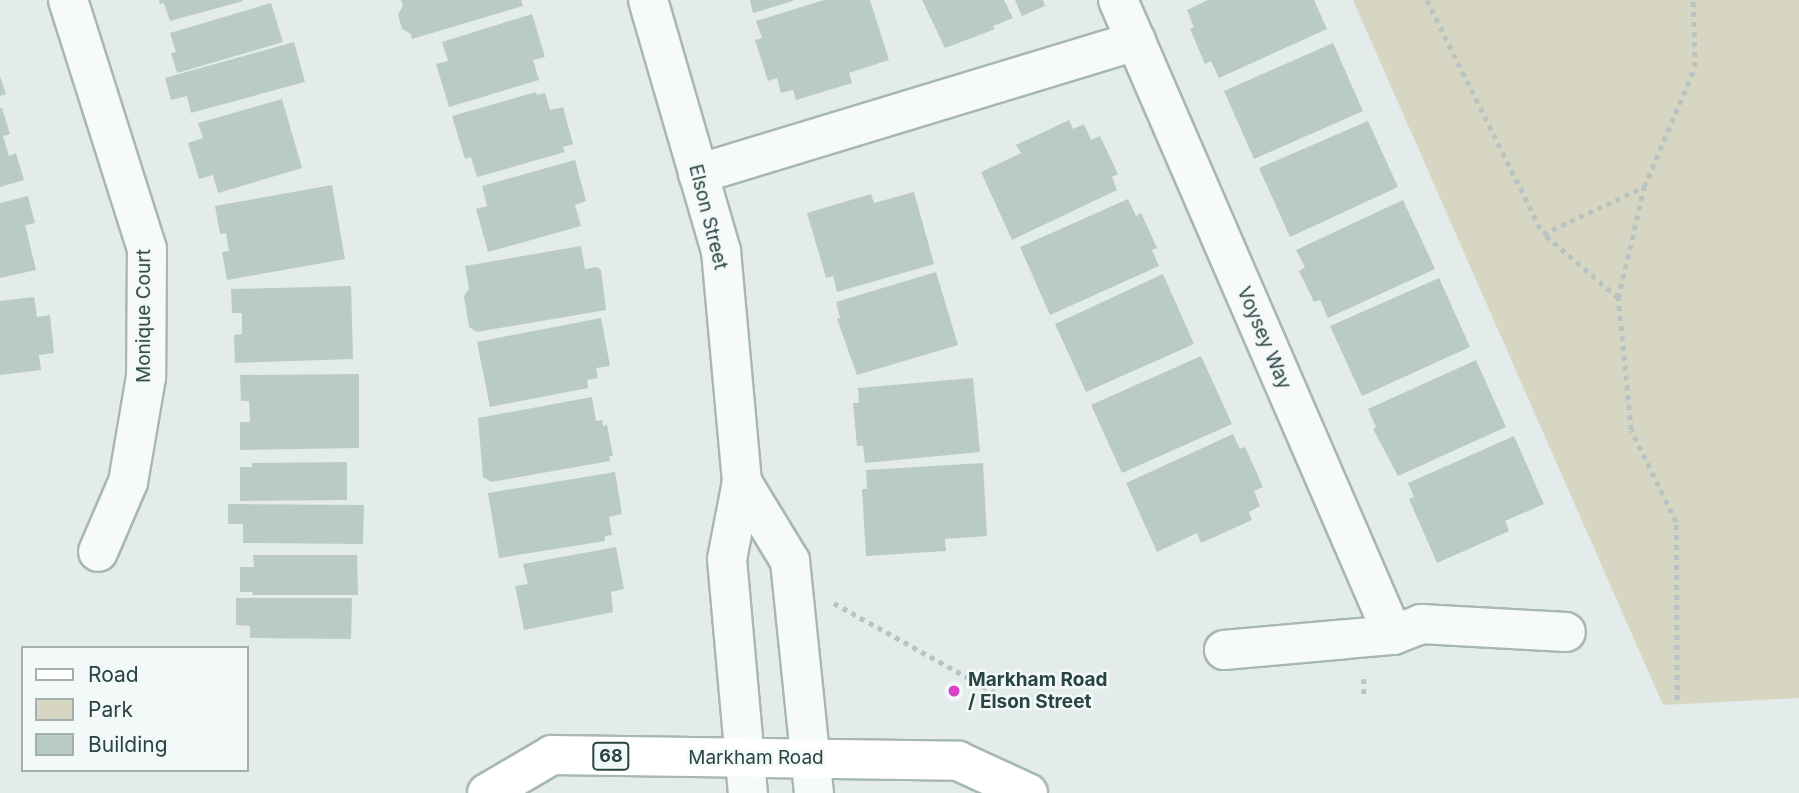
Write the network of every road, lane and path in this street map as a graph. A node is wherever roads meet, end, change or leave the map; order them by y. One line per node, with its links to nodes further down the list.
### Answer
1 (68, 0): 12 (street, Monique Court)
2 (648, 0): 7 (street, Elson Street)
3 (1118, 0): 6 (street, Voysey Way)
4 (1427, 0): 9 (path)
5 (1693, 0): 8 (path)
6 (1136, 41): 7 (street); 15 (street, Voysey Way)
7 (698, 174): 11 (street, Elson Street)
8 (1644, 187): 9 (path); 10 (path)
9 (1543, 234): 10 (path)
10 (1618, 299): 18 (path)
11 (741, 482): 19 (street, Elson Street); 20 (street, Elson Street)
12 (98, 552)
13 (830, 600): 17 (path)
14 (1566, 632): 15 (street)
15 (1393, 635): 16 (street)
16 (1224, 650)
17 (1003, 697)
18 (1677, 700)
19 (747, 775): 20 (main road, Markham Road / 68); 21 (main road, Markham Road / 68)
20 (812, 775): 22 (main road, Markham Road / 68)
21 (487, 793)
22 (1028, 793)

